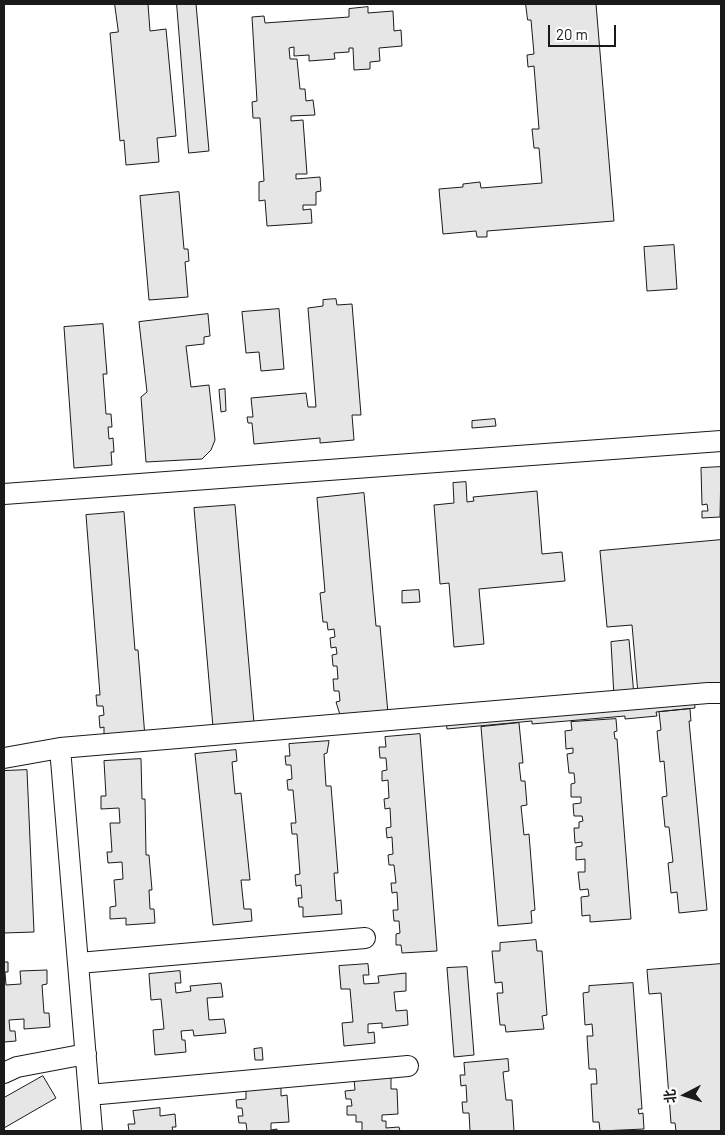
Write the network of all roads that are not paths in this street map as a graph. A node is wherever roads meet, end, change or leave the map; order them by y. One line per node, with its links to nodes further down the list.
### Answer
1 (721, 441): 2 (street)
2 (4, 494)
3 (721, 693): 4 (street)
4 (60, 748): 5 (street); 7 (street)
5 (4, 758)
6 (365, 938): 7 (street)
7 (79, 963): 8 (street)
8 (86, 1054): 10 (street); 11 (street)
9 (408, 1066): 11 (street)
10 (4, 1073)
11 (89, 1095): 12 (street)
12 (92, 1131)

